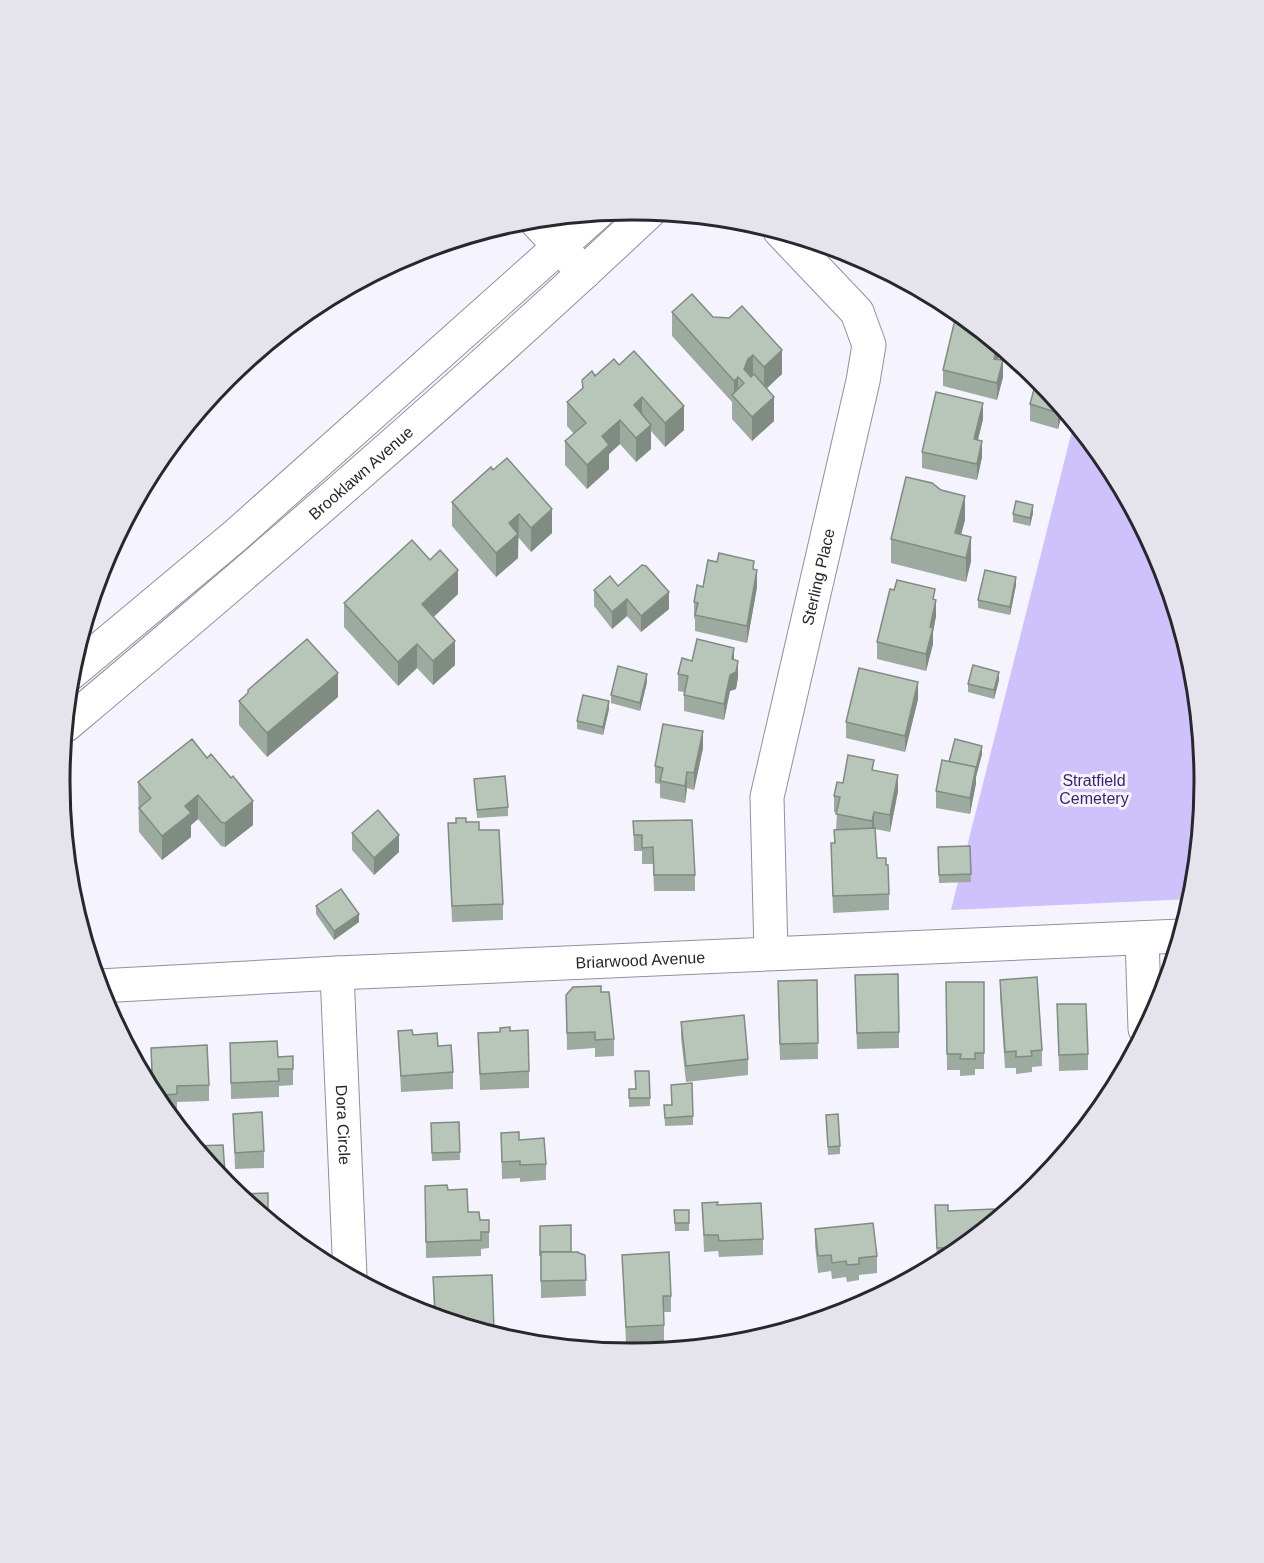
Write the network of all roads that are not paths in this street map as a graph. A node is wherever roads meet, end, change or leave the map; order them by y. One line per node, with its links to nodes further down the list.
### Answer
1 (640, 220): 6 (main road, Brooklawn Avenue)
2 (587, 222): 5 (main road)
3 (542, 228): 5 (main road)
4 (792, 244): 11 (main road, Sterling Place)
5 (560, 247): 6 (main road); 7 (main road)
6 (584, 273): 8 (main road, Brooklawn Avenue)
7 (83, 664)
8 (74, 718)
9 (1171, 936): 10 (main road, Briarwood Avenue)
10 (1142, 938): 11 (main road, Briarwood Avenue); 14 (main road)
11 (771, 953): 12 (main road, Briarwood Avenue)
12 (338, 973): 13 (main road, Briarwood Avenue); 15 (main road, Dora Circle)
13 (109, 985)
14 (1144, 1011)
15 (350, 1267)

